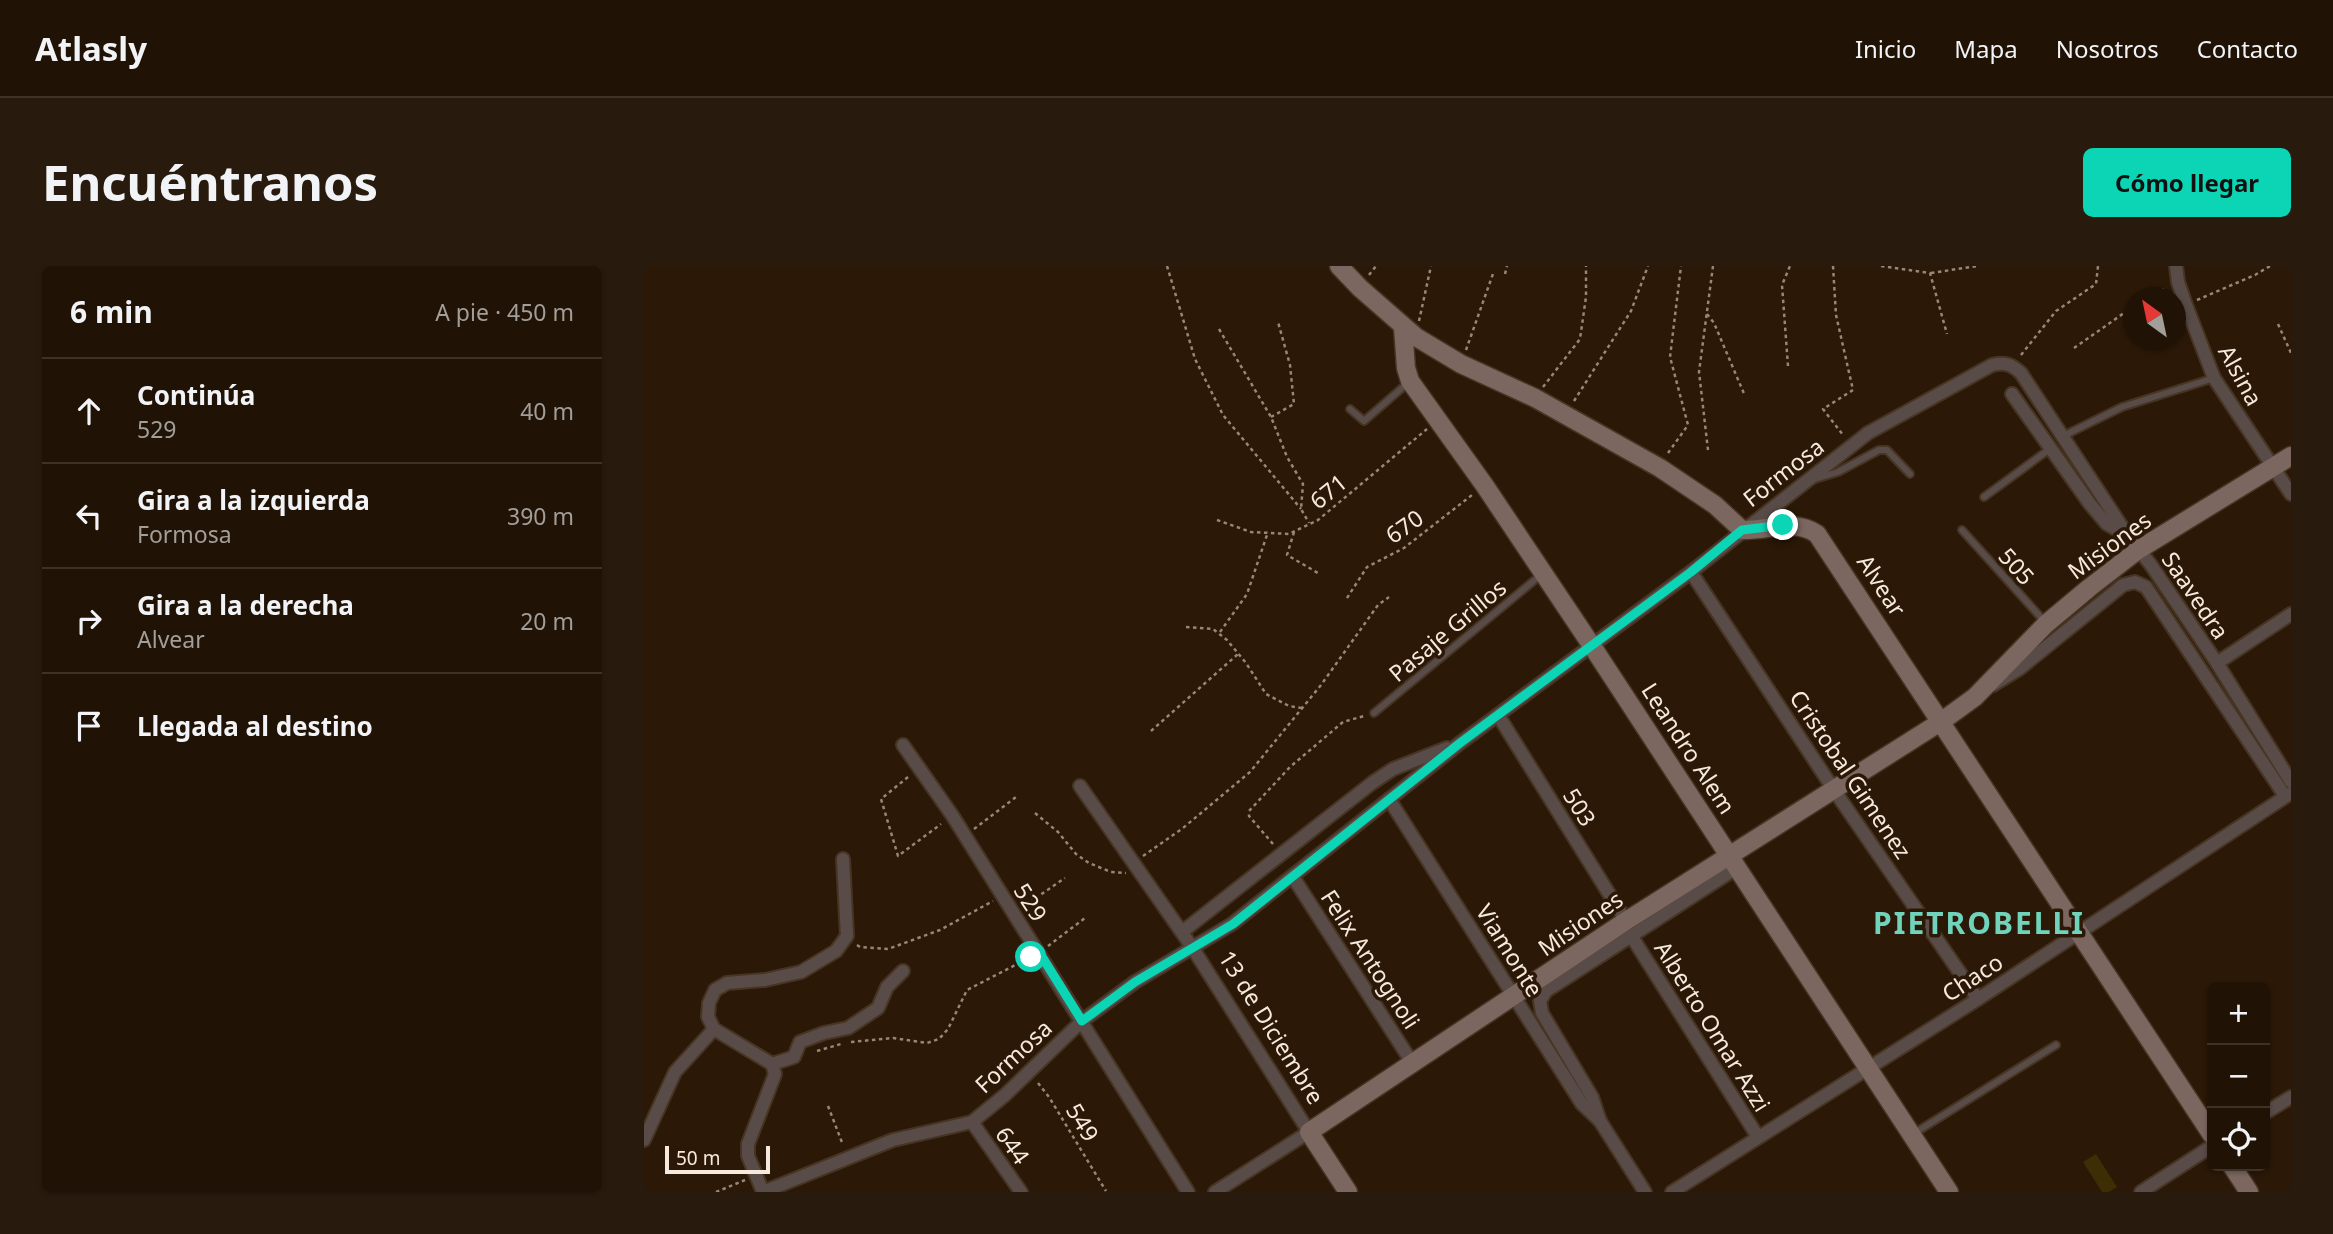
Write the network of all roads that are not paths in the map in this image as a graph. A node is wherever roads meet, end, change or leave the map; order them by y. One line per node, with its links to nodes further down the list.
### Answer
1 (1339, 266): 3 (street)
2 (2176, 266): 5 (street, Alsina)
3 (1410, 332): 6 (street, Leandro Alem); 17 (street)
4 (2013, 366): 9 (street, Saavedra); 14 (street, Formosa)
5 (2214, 378): 9 (lane); 12 (street, Alsina)
6 (1410, 381): 8 (lane); 21 (street, Leandro Alem)
7 (2012, 394): 10 (street)
8 (1350, 409)
9 (2062, 436): 19 (street, Saavedra)
10 (2051, 448): 16 (lane); 19 (street)
11 (2291, 456): 12 (street, Misiones)
12 (2274, 468): 15 (street, Alsina); 19 (street, Misiones)
13 (1910, 474): 14 (lane)
14 (1806, 481): 17 (street, Formosa)
15 (2291, 494)
16 (1984, 497)
17 (1742, 530): 20 (street, Formosa); 30 (street, Alvear)
18 (1962, 530): 24 (lane, 505)
19 (2133, 543): 24 (street, Misiones); 26 (street, Saavedra)
20 (1691, 572): 25 (street, Formosa); 35 (street, Cristobal Gimenez)
21 (1543, 573): 25 (street, Leandro Alem); 28 (lane, Pasaje Grillos)
22 (2135, 582): 27 (street, Misiones); 36 (street, Saavedra)
23 (2291, 614): 26 (street)
24 (2046, 624): 27 (street, Misiones)
25 (1592, 646): 29 (street, Formosa); 39 (street, Leandro Alem)
26 (2217, 663): 33 (street, Saavedra)
27 (1975, 697): 30 (street, Misiones)
28 (1374, 713)
29 (1499, 715): 31 (street, Formosa); 41 (street, 503)
30 (1942, 721): 35 (street, Misiones); 43 (street, Alvear)
31 (1460, 743): 37 (street, Formosa); 42 (street)
32 (903, 745): 49 (street, 529)
33 (2291, 782)
34 (1080, 786): 42 (street, 13 de Diciembre)
35 (1834, 790): 39 (street, Misiones); 47 (street, Cristobal Gimenez)
36 (2288, 794): 43 (street, Chaco)
37 (1389, 799): 40 (street, Formosa); 46 (street, Viamonte)
38 (843, 859): 50 (street)
39 (1734, 861): 41 (street, Misiones); 54 (street, Leandro Alem)
40 (1293, 877): 44 (street, Formosa); 53 (street, Felix Antognoli)
41 (1629, 929): 46 (street, Misiones); 48 (street, Misiones); 62 (street, Alberto Omar Azzi)
42 (1182, 932): 44 (street, 13 de Diciembre)
43 (2079, 932): 47 (street, Chaco); 59 (street, Alvear)
44 (1192, 947): 49 (street, Formosa); 60 (street, 13 de Diciembre)
45 (903, 971): 52 (street)
46 (1515, 997): 53 (street, Misiones); 57 (street, Viamonte)
47 (1978, 999): 54 (street, Chaco)
48 (1540, 1001): 57 (street, Viamonte)
49 (1082, 1021): 58 (street, Formosa); 68 (street, 529)
50 (714, 1029): 52 (street); 63 (street)
51 (2056, 1045): 61 (lane)
52 (772, 1064): 66 (street)
53 (1413, 1064): 60 (street, Misiones)
54 (1868, 1068): 61 (street, Leandro Alem); 62 (street, Chaco)
55 (2291, 1097): 56 (street)
56 (2270, 1110)
57 (1600, 1121): 71 (street, Viamonte)
58 (972, 1122): 66 (street, Formosa); 67 (street, 644)
59 (2207, 1127)
60 (1309, 1132): 69 (street, Misiones); 70 (street, 13 de Diciembre)
61 (1912, 1135): 73 (street, Leandro Alem)
62 (1758, 1137): 72 (street, Chaco)
63 (644, 1140)
64 (2207, 1149): 74 (street)
65 (2235, 1171): 75 (street)
66 (763, 1192)
67 (1021, 1192)
68 (1188, 1192)
69 (1215, 1192)
70 (1348, 1192)
71 (1645, 1192)
72 (1672, 1192)
73 (1949, 1192)
74 (2141, 1192)
75 (2249, 1192)

